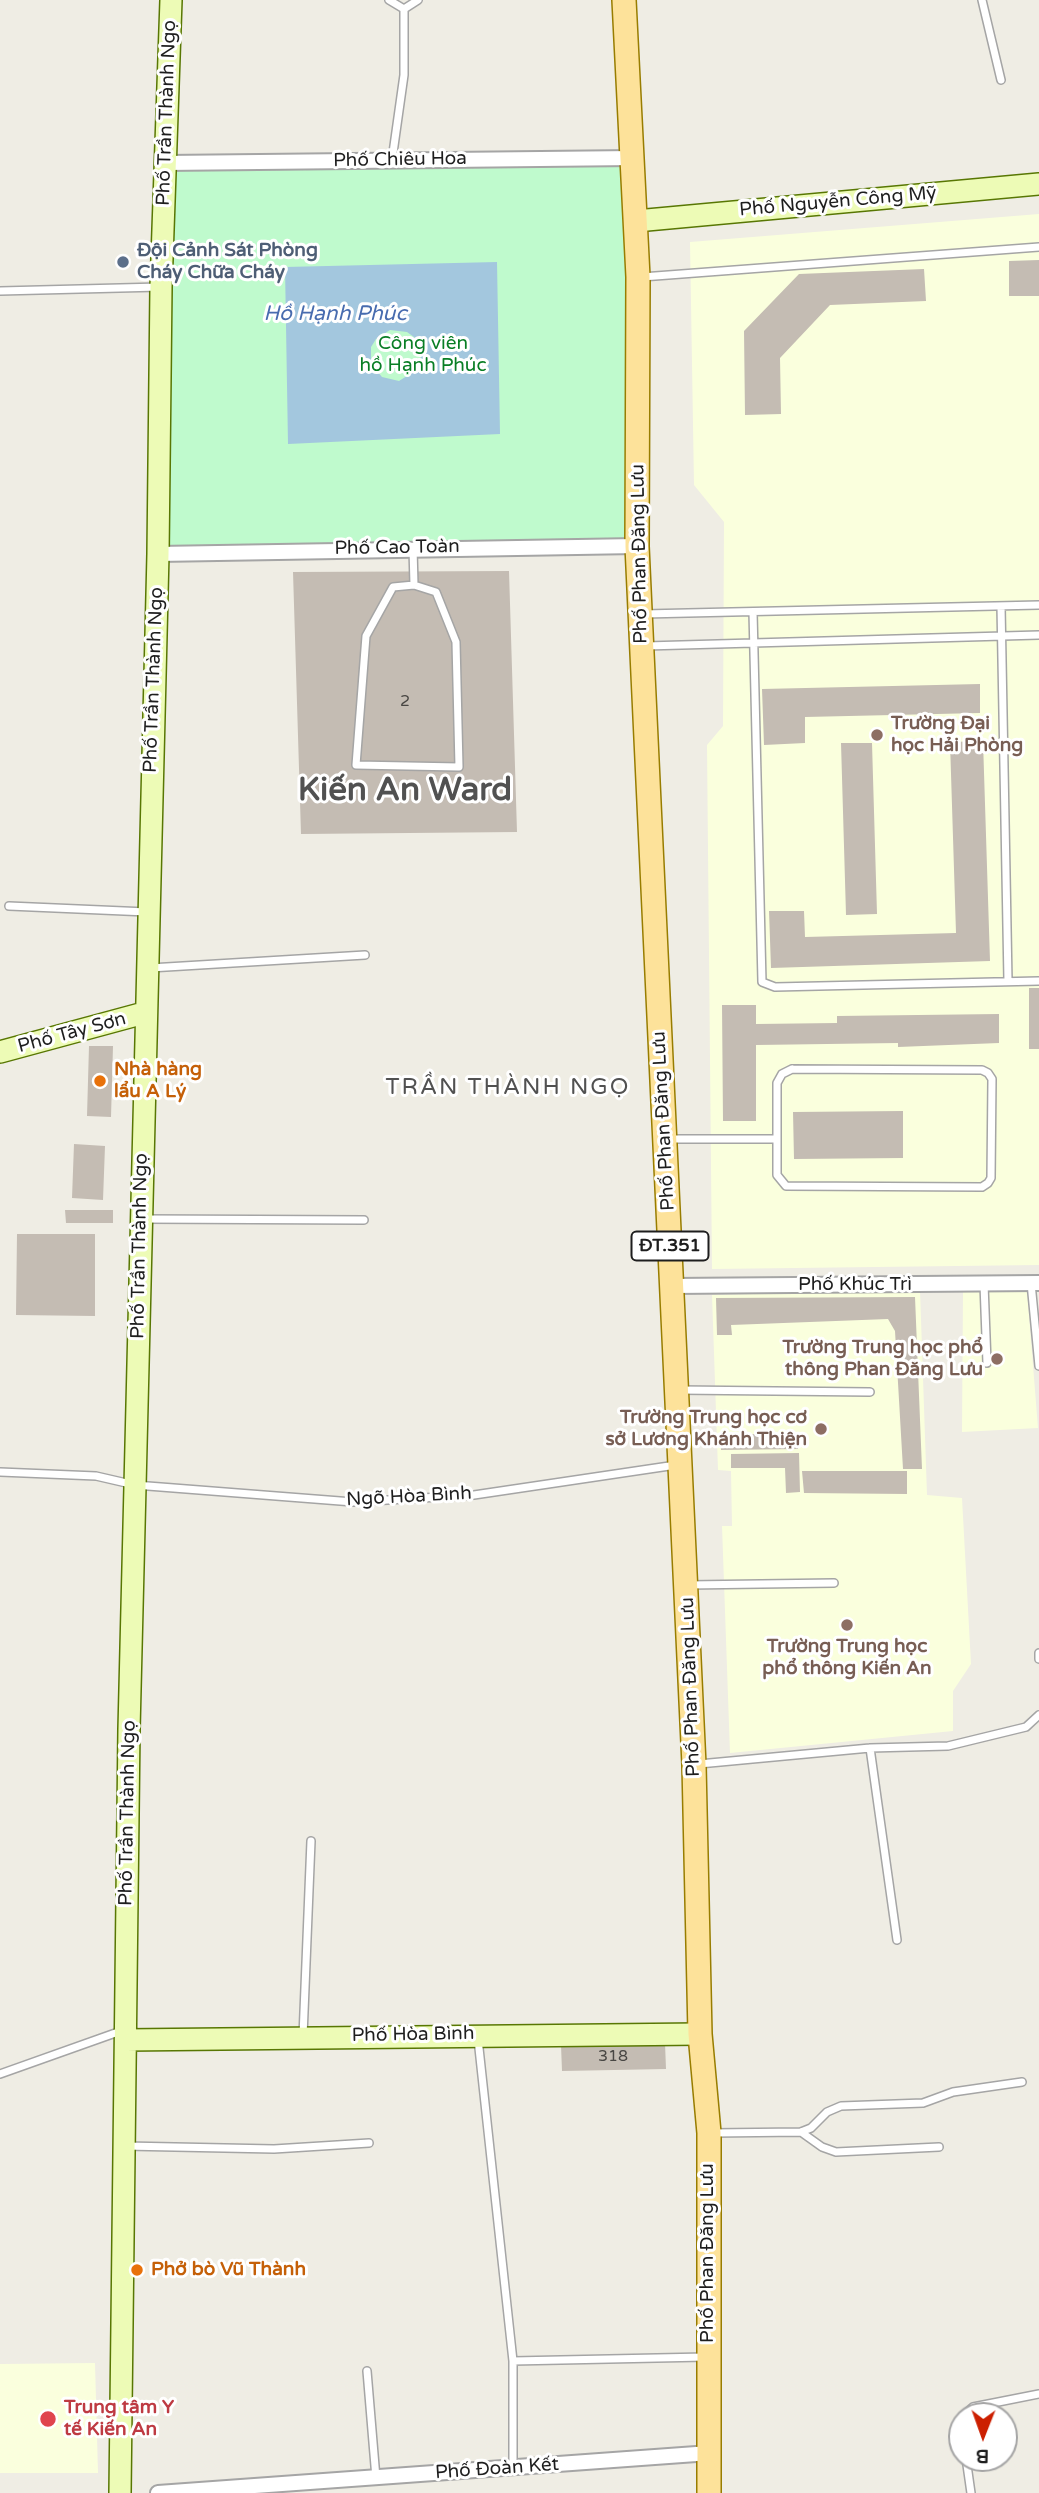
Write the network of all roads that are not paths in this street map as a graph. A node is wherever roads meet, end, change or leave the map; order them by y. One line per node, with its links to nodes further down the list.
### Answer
1 (171, 0): 10 (main road, Phố Trần Thành Ngọ)
2 (389, 0): 6 (lane)
3 (418, 0): 6 (lane)
4 (624, 0): 8 (main road, Phố Phan Đăng Lưu / ĐT.351)
5 (982, 0): 7 (lane)
6 (404, 9): 9 (lane)
7 (1001, 80)
8 (634, 158): 9 (street, Phố Chiêu Hoa); 12 (main road, Phố Phan Đăng Lưu / ĐT.351)
9 (392, 160): 10 (street, Phố Chiêu Hoa)
10 (165, 163): 15 (main road, Phố Trần Thành Ngọ)
11 (1039, 184): 12 (main road, Phố Nguyễn Công Mỹ)
12 (636, 220): 14 (main road, Phố Phan Đăng Lưu / ĐT.351)
13 (1039, 247): 14 (lane)
14 (638, 277): 17 (main road, Phố Phan Đăng Lưu / ĐT.351)
15 (161, 288): 16 (lane); 19 (main road, Phố Trần Thành Ngọ)
16 (0, 291)
17 (637, 546): 18 (street, Phố Cao Toàn); 24 (main road, Phố Phan Đăng Lưu / ĐT.351)
18 (413, 548): 19 (street, Phố Cao Toàn); 20 (lane)
19 (158, 554): 30 (main road, Phố Trần Thành Ngọ)
20 (414, 585): 20 (lane)
21 (1039, 606): 22 (lane)
22 (1001, 607): 23 (lane); 26 (lane)
23 (753, 612): 24 (lane); 27 (lane)
24 (640, 615): 28 (main road, Phố Phan Đăng Lưu / ĐT.351)
25 (1039, 635): 26 (lane)
26 (1002, 637): 27 (lane); 33 (lane)
27 (753, 645): 28 (lane); 33 (lane)
28 (641, 646): 37 (main road, Phố Phan Đăng Lưu / ĐT.351)
29 (9, 906): 30 (lane)
30 (147, 912): 32 (main road, Phố Trần Thành Ngọ)
31 (365, 955): 32 (lane)
32 (146, 968): 35 (main road, Phố Trần Thành Ngọ)
33 (1008, 981): 34 (lane)
34 (1039, 981)
35 (144, 1013): 36 (main road, Phố Tây Sơn); 39 (main road, Phố Trần Thành Ngọ)
36 (0, 1052)
37 (664, 1139): 38 (lane); 43 (main road, Phố Phan Đăng Lưu / ĐT.351)
38 (776, 1139): 38 (lane)
39 (141, 1219): 40 (lane); 50 (main road, Phố Trần Thành Ngọ)
40 (364, 1220)
41 (1035, 1283): 42 (street, Phố Khúc Trì); 45 (lane)
42 (984, 1284): 43 (street, Phố Khúc Trì); 44 (lane)
43 (671, 1286): 46 (main road, Phố Phan Đăng Lưu / ĐT.351)
44 (987, 1363)
45 (1039, 1366)
46 (677, 1390): 47 (lane); 48 (main road, Phố Phan Đăng Lưu / ĐT.351)
47 (870, 1392)
48 (680, 1465): 50 (lane, Ngõ Hòa Bình); 52 (main road, Phố Phan Đăng Lưu / ĐT.351)
49 (0, 1472): 50 (lane, Ngõ Hòa Bình)
50 (135, 1485): 60 (main road, Phố Trần Thành Ngọ)
51 (834, 1583): 52 (lane)
52 (687, 1585): 57 (main road, Phố Phan Đăng Lưu / ĐT.351)
53 (1039, 1653): 54 (lane)
54 (1039, 1659)
55 (1039, 1715): 56 (lane)
56 (870, 1748): 57 (lane); 59 (lane)
57 (694, 1765): 61 (main road, Phố Phan Đăng Lưu / ĐT.351)
58 (311, 1841): 63 (lane)
59 (897, 1940)
60 (125, 2034): 63 (main road, Phố Hòa Bình); 64 (lane); 69 (main road, Phố Trần Thành Ngọ)
61 (700, 2034): 62 (main road, Phố Hòa Bình); 67 (main road, Phố Phan Đăng Lưu / ĐT.351)
62 (477, 2035): 63 (main road, Phố Hòa Bình); 72 (lane)
63 (303, 2037)
64 (0, 2074)
65 (1023, 2082): 66 (lane)
66 (802, 2132): 67 (lane); 70 (lane)
67 (709, 2133): 71 (main road, Phố Phan Đăng Lưu / ĐT.351)
68 (369, 2143): 69 (lane)
69 (124, 2146): 81 (main road, Phố Trần Thành Ngọ)
70 (939, 2147)
71 (708, 2357): 72 (lane); 76 (main road, Phố Phan Đăng Lưu / ĐT.351)
72 (513, 2361): 77 (lane)
73 (367, 2371): 79 (lane)
74 (1039, 2395): 75 (lane)
75 (1001, 2402)
76 (709, 2453): 77 (street, Phố Đoàn Kết); 83 (main road, Phố Phan Đăng Lưu / ĐT.351)
77 (513, 2468): 79 (street, Phố Đoàn Kết)
78 (968, 2472): 84 (lane)
79 (376, 2479): 80 (street, Phố Đoàn Kết)
80 (258, 2490): 82 (street, Phố Đoàn Kết)
81 (120, 2493)
82 (159, 2493)
83 (709, 2493)
84 (971, 2493)

